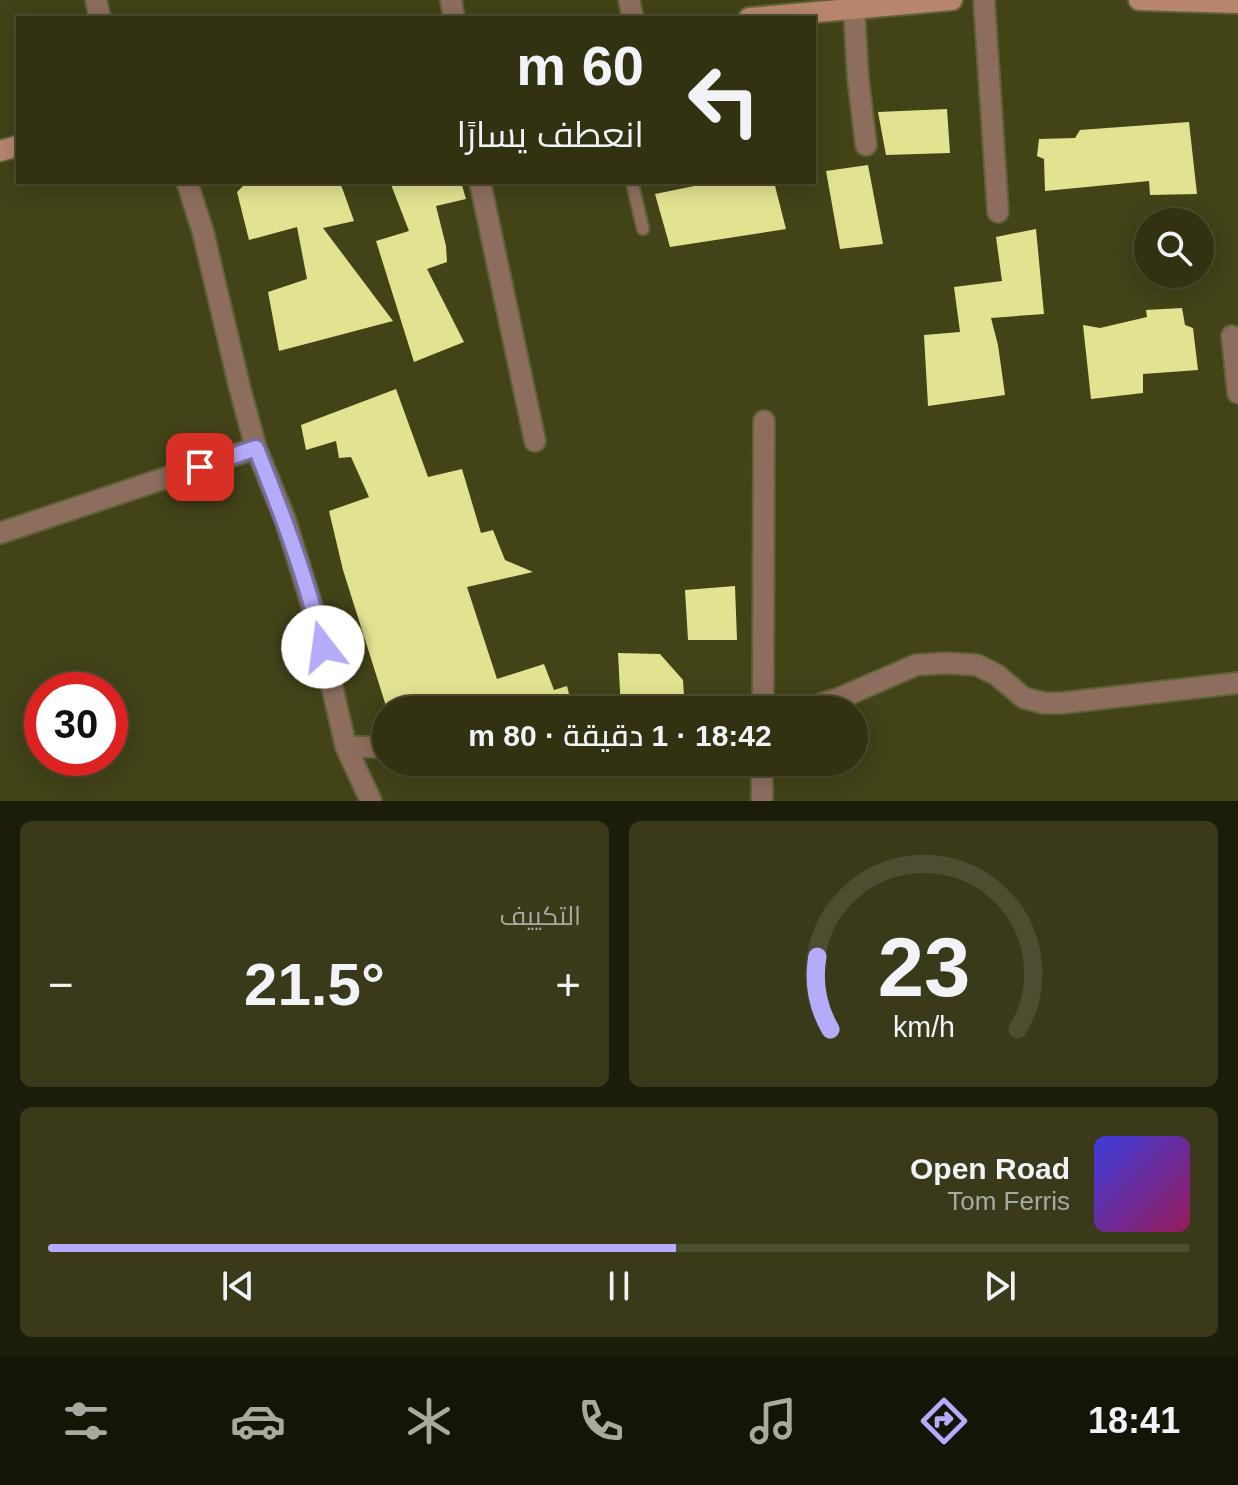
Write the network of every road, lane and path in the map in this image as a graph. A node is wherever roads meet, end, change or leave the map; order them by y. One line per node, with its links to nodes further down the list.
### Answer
1 (952, 0): 6 (street)
2 (984, 0): 12 (street)
3 (1139, 0): 4 (street)
4 (1208, 1): 5 (street)
5 (1238, 3)
6 (854, 10): 7 (street); 8 (street)
7 (775, 16)
8 (866, 145)
9 (188, 184): 18 (street)
10 (480, 184): 17 (street)
11 (632, 184): 13 (lane)
12 (998, 212)
13 (643, 229)
14 (1232, 336): 15 (street)
15 (1238, 393)
16 (764, 421): 21 (street)
17 (535, 441)
18 (256, 448): 19 (street); 23 (street)
19 (0, 533)
20 (1238, 683): 22 (street)
21 (763, 696)
22 (845, 696)
23 (346, 747): 24 (street); 26 (street)
24 (372, 747)
25 (762, 776): 27 (street)
26 (371, 801)
27 (762, 801)

